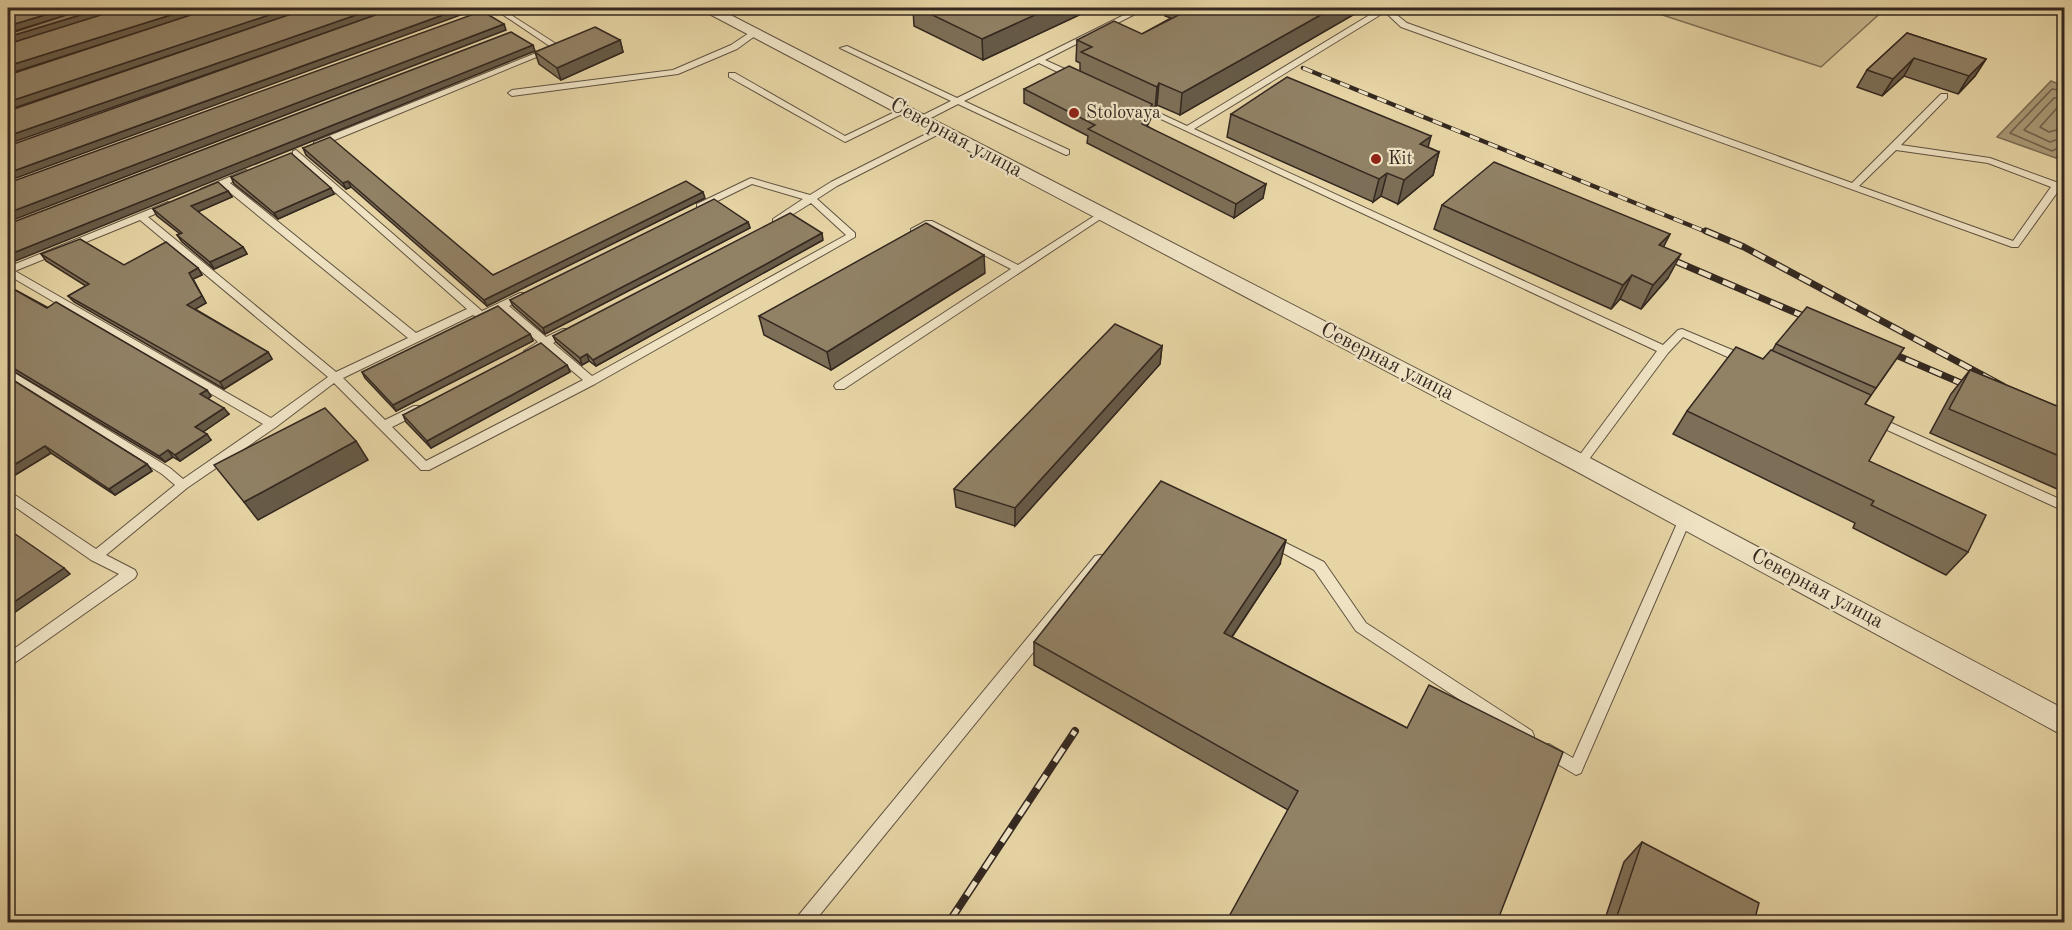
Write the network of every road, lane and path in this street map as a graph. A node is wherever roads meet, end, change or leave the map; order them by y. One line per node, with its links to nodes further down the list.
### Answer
1 (495, 8): 6 (lane); 8 (lane)
2 (706, 8): 10 (street, Северная улица)
3 (1143, 8): 12 (lane)
4 (1385, 8): 20 (lane); 25 (lane)
5 (2044, 8): 7 (lane)
6 (483, 12)
7 (2064, 13)
8 (527, 27): 9 (lane); 39 (lane)
9 (516, 32)
10 (754, 33): 15 (lane); 19 (street, Северная улица)
11 (844, 48): 18 (lane)
12 (1038, 60): 14 (lane); 18 (lane)
13 (732, 75): 19 (lane)
14 (1081, 80)
15 (512, 93)
16 (1944, 96): 21 (lane)
17 (1124, 99): 20 (lane)
18 (959, 100): 19 (lane); 22 (lane)
19 (921, 120): 29 (lane); 31 (street, Северная улица)
20 (1188, 129): 43 (lane)
21 (1894, 147): 25 (lane); 26 (lane)
22 (1066, 152)
23 (254, 170): 24 (lane)
24 (223, 182): 27 (lane); 41 (lane)
25 (1853, 187): 26 (lane)
26 (2061, 187)
27 (192, 195)
28 (182, 199): 32 (lane)
29 (812, 199): 30 (lane); 33 (lane); 48 (lane)
30 (688, 212)
31 (1102, 214): 35 (lane); 54 (street, Северная улица)
32 (141, 216): 36 (lane); 47 (lane)
33 (765, 226)
34 (909, 234): 35 (lane)
35 (1017, 268): 49 (lane)
36 (8, 271): 52 (lane)
37 (533, 290): 38 (lane)
38 (502, 306): 39 (lane); 42 (lane)
39 (474, 310): 41 (lane)
40 (577, 326): 42 (lane)
41 (414, 338): 47 (lane)
42 (545, 343): 44 (lane); 48 (lane)
43 (1664, 350): 45 (lane); 54 (lane)
44 (515, 358)
45 (1756, 365)
46 (8, 373): 55 (lane)
47 (336, 377): 52 (lane); 53 (lane)
48 (591, 381): 53 (lane)
49 (840, 386)
50 (424, 405): 53 (lane)
51 (1863, 414): 57 (lane)
52 (272, 424): 55 (lane)
53 (384, 426)
54 (1580, 463): 58 (street, Северная улица)
55 (183, 484): 61 (lane)
56 (8, 496): 61 (lane)
57 (2064, 506)
58 (1685, 519): 59 (lane); 63 (street, Северная улица)
59 (1256, 533)
60 (1110, 547): 64 (lane)
61 (96, 556): 62 (lane)
62 (8, 660)
63 (2064, 723)
64 (804, 922)

